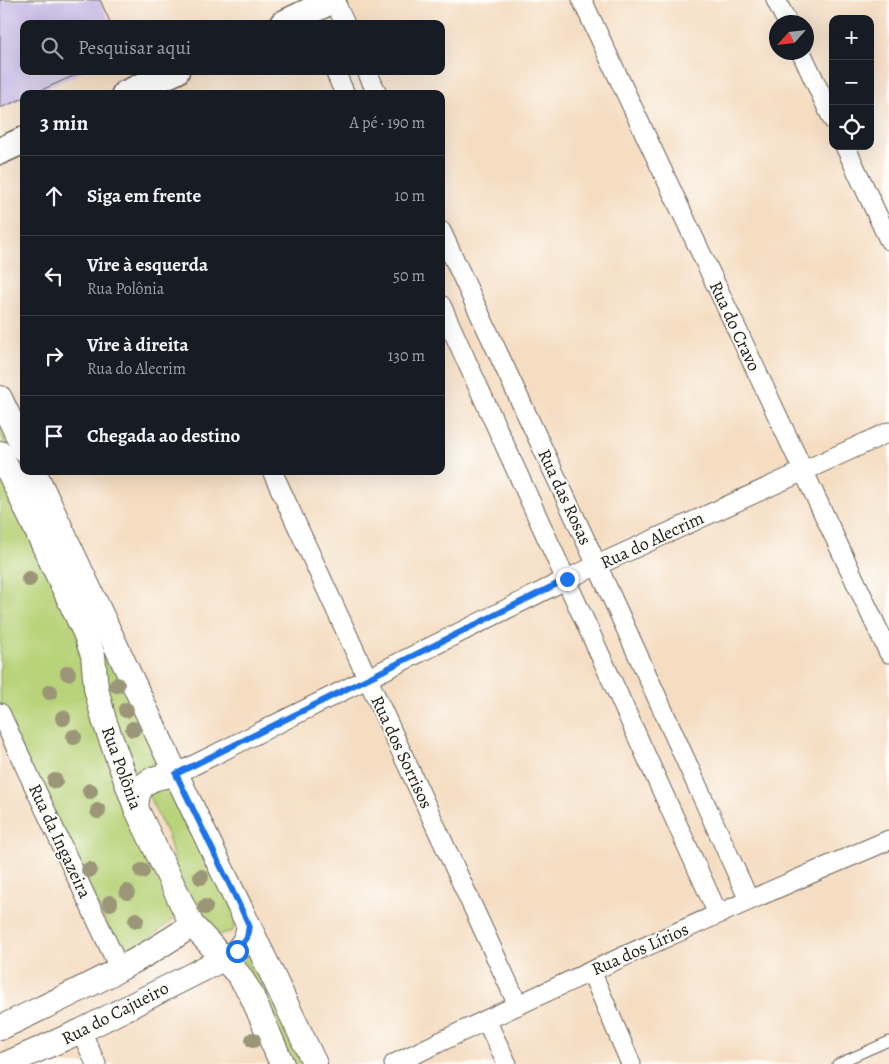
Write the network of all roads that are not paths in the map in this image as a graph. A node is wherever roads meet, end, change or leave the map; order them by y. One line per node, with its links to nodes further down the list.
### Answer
1 (334, 0): 5 (main road); 6 (street)
2 (582, 0): 25 (street, Rua do Cravo)
3 (776, 0): 4 (street)
4 (784, 15)
5 (310, 18)
6 (343, 20)
7 (805, 60): 14 (street)
8 (167, 75): 11 (main road)
9 (337, 75): 12 (street)
10 (369, 75): 13 (street)
11 (134, 90)
12 (343, 90)
13 (376, 90)
14 (829, 112)
15 (20, 142): 17 (main road)
16 (847, 150): 19 (street)
17 (0, 151)
18 (445, 240): 28 (street, Rua das Rosas)
19 (889, 240)
20 (445, 314): 29 (street, Rua das Rosas)
21 (0, 398): 23 (street)
22 (889, 432): 25 (street, Rua do Alecrim)
23 (20, 440)
24 (0, 454): 34 (street, Rua Polônia)
25 (804, 471): 28 (street, Rua do Alecrim); 30 (street, Rua do Cravo)
26 (36, 475): 33 (street)
27 (274, 475): 31 (street, Rua dos Sorrisos)
28 (596, 565): 29 (street, Rua do Alecrim); 36 (street, Rua das Rosas)
29 (567, 579): 31 (street, Rua do Alecrim); 37 (street, Rua das Rosas)
30 (889, 653)
31 (369, 679): 33 (street, Rua do Alecrim); 43 (street, Rua dos Sorrisos)
32 (0, 713): 41 (street, Rua da Ingazeira)
33 (176, 774): 34 (street); 38 (street)
34 (136, 808): 39 (street, Rua Polônia)
35 (889, 840): 36 (street, Rua dos Lírios)
36 (748, 900): 37 (street, Rua dos Lírios)
37 (718, 914): 42 (street, Rua dos Lírios)
38 (249, 925): 40 (street, Rua do Cajueiro); 51 (street)
39 (192, 926): 40 (street, Rua Polônia); 41 (street, Rua do Cajueiro)
40 (223, 958): 46 (street, Rua do Cajueiro); 50 (street, Rua Polônia)
41 (120, 970): 45 (street, Rua do Cajueiro)
42 (591, 972): 43 (street, Rua dos Lírios); 54 (street)
43 (518, 1005): 44 (street, Rua dos Lírios)
44 (486, 1020): 52 (street, Rua dos Lírios); 53 (street)
45 (0, 1028)
46 (81, 1031): 48 (street, Rua do Cajueiro); 49 (street)
47 (889, 1041): 55 (lane)
48 (6, 1064)
49 (96, 1064)
50 (282, 1064)
51 (315, 1064)
52 (394, 1064)
53 (507, 1064)
54 (631, 1064)
55 (837, 1064)

